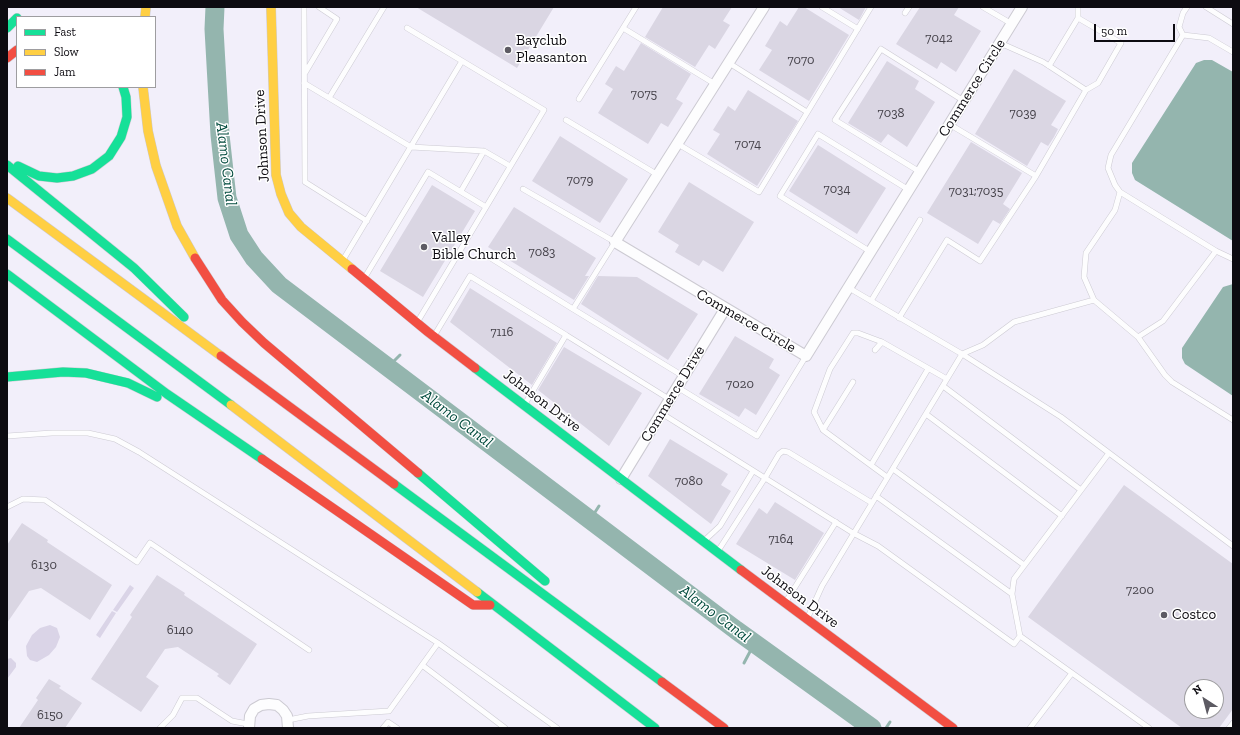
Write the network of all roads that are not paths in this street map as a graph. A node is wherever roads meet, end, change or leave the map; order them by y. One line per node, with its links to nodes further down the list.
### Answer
1 (271, 7): 67 (main road, Johnson Drive)
2 (304, 7): 32 (lane)
3 (319, 7): 32 (lane)
4 (384, 7): 38 (lane)
5 (636, 7): 22 (lane)
6 (822, 7): 23 (lane)
7 (871, 7): 23 (lane)
8 (909, 7): 15 (lane)
9 (983, 7): 18 (lane)
10 (1022, 7): 18 (street, Commerce Circle)
11 (1078, 7): 16 (lane)
12 (1187, 7): 24 (lane)
13 (1206, 7): 19 (lane)
14 (762, 8): 30 (street)
15 (905, 13)
16 (1078, 18): 31 (lane); 37 (lane)
17 (16, 19): 20 (main road)
18 (1012, 24): 25 (street, Commerce Circle)
19 (1233, 24)
20 (7, 28)
21 (407, 28): 29 (lane)
22 (623, 28): 34 (lane); 39 (lane)
23 (858, 29): 41 (lane)
24 (1183, 35): 27 (lane); 56 (lane)
25 (1000, 43): 31 (lane); 40 (street, Commerce Circle)
26 (16, 51): 28 (main road)
27 (1233, 52)
28 (7, 58)
29 (462, 61): 45 (lane); 49 (lane)
30 (729, 63): 34 (street); 41 (lane)
31 (1049, 66): 37 (lane)
32 (304, 74): 33 (lane)
33 (304, 83): 38 (lane); 60 (lane)
34 (715, 84): 44 (street)
35 (123, 88): 47 (main road)
36 (143, 88): 118 (main road)
37 (1086, 90): 52 (lane)
38 (329, 98): 45 (lane)
39 (579, 99)
40 (964, 101): 43 (street, Commerce Circle); 50 (lane)
41 (807, 112): 44 (lane)
42 (566, 120): 51 (lane)
43 (949, 124): 50 (street, Commerce Circle); 52 (lane)
44 (678, 144): 51 (street)
45 (411, 147): 46 (lane); 60 (lane)
46 (484, 152): 49 (lane); 55 (lane)
47 (7, 159)
48 (7, 165): 77 (main road)
49 (510, 166): 58 (lane)
50 (920, 172): 54 (street, Commerce Circle)
51 (658, 175): 62 (street)
52 (1036, 176): 75 (lane)
53 (523, 189): 62 (lane)
54 (909, 190): 64 (street, Commerce Circle); 64 (lane)
55 (461, 191): 58 (lane); 69 (lane)
56 (1120, 192): 63 (lane); 71 (lane)
57 (7, 198): 77 (main road)
58 (486, 207): 76 (lane)
59 (920, 220): 72 (lane)
60 (367, 221): 67 (lane)
61 (7, 239): 122 (main road)
62 (615, 242): 73 (lane); 74 (street, Commerce Circle)
63 (1216, 251): 66 (lane); 80 (lane)
64 (870, 252): 70 (street, Commerce Circle)
65 (489, 257): 73 (lane)
66 (1233, 258)
67 (342, 262): 69 (main road, Johnson Drive)
68 (7, 274): 100 (main road)
69 (364, 280): 76 (main road, Johnson Drive)
70 (848, 288): 72 (lane); 84 (street, Commerce Circle)
71 (1094, 300): 80 (lane); 83 (lane)
72 (871, 301): 75 (lane)
73 (573, 309): 86 (lane)
74 (725, 309): 84 (street, Commerce Circle); 86 (street, Commerce Drive)
75 (899, 318): 83 (lane)
76 (416, 323): 79 (main road, Johnson Drive)
77 (195, 336): 123 (main road)
78 (566, 336): 79 (lane); 92 (lane); 93 (lane)
79 (434, 337): 93 (main road, Johnson Drive)
80 (1138, 337): 96 (lane)
81 (882, 342): 82 (lane); 85 (lane); 97 (lane)
82 (875, 350)
83 (962, 354): 88 (lane); 99 (lane)
84 (806, 356): 91 (lane)
85 (928, 369): 88 (lane); 101 (lane)
86 (684, 376): 91 (street, Commerce Drive)
87 (7, 377): 100 (main road)
88 (947, 380): 90 (lane)
89 (854, 382): 97 (lane)
90 (943, 386): 95 (lane); 107 (lane)
91 (677, 387): 92 (street, Commerce Drive)
92 (669, 399): 94 (street, Commerce Drive)
93 (524, 405): 106 (main road, Johnson Drive)
94 (661, 413): 103 (lane); 106 (street, Commerce Drive)
95 (926, 414): 102 (lane); 111 (lane)
96 (1233, 420)
97 (823, 430): 101 (lane)
98 (7, 436): 126 (lane)
99 (1109, 453): 107 (lane); 115 (lane)
100 (253, 454): 122 (main road)
101 (871, 465): 104 (lane)
102 (893, 469): 104 (lane); 117 (lane)
103 (753, 471): 105 (lane); 114 (lane)
104 (887, 477): 108 (lane)
105 (765, 478): 109 (lane); 112 (lane); 116 (lane)
106 (621, 479): 114 (main road, Johnson Drive)
107 (1081, 490): 111 (lane)
108 (876, 496): 109 (lane); 119 (lane)
109 (872, 503): 113 (lane)
110 (7, 506): 127 (lane)
111 (1062, 516): 117 (lane)
112 (836, 522): 113 (lane); 121 (lane)
113 (854, 533): 124 (lane); 125 (lane)
114 (703, 541): 116 (main road, Johnson Drive)
115 (1233, 546)
116 (717, 552): 121 (main road, Johnson Drive)
117 (1024, 565): 119 (lane)
118 (553, 588)
119 (1012, 594): 125 (lane)
120 (571, 603): 123 (main road)
121 (785, 604): 124 (main road, Johnson Drive)
122 (494, 605): 140 (main road)
123 (574, 617): 141 (main road)
124 (807, 620): 142 (main road, Johnson Drive)
125 (1020, 636): 129 (lane)
126 (438, 643): 128 (lane); 139 (lane)
127 (309, 650)
128 (422, 665): 130 (lane); 138 (lane)
129 (1072, 673): 143 (lane); 144 (lane)
130 (389, 711): 131 (lane); 133 (lane)
131 (388, 722): 136 (lane); 137 (lane)
132 (1233, 723): 145 (lane)
133 (288, 724): 134 (street)
134 (248, 726): 135 (lane)
135 (160, 728)
136 (383, 728)
137 (397, 728)
138 (505, 728)
139 (557, 728)
140 (655, 728)
141 (724, 728)
142 (953, 728)
143 (1030, 728)
144 (1149, 728)
145 (1230, 728)

